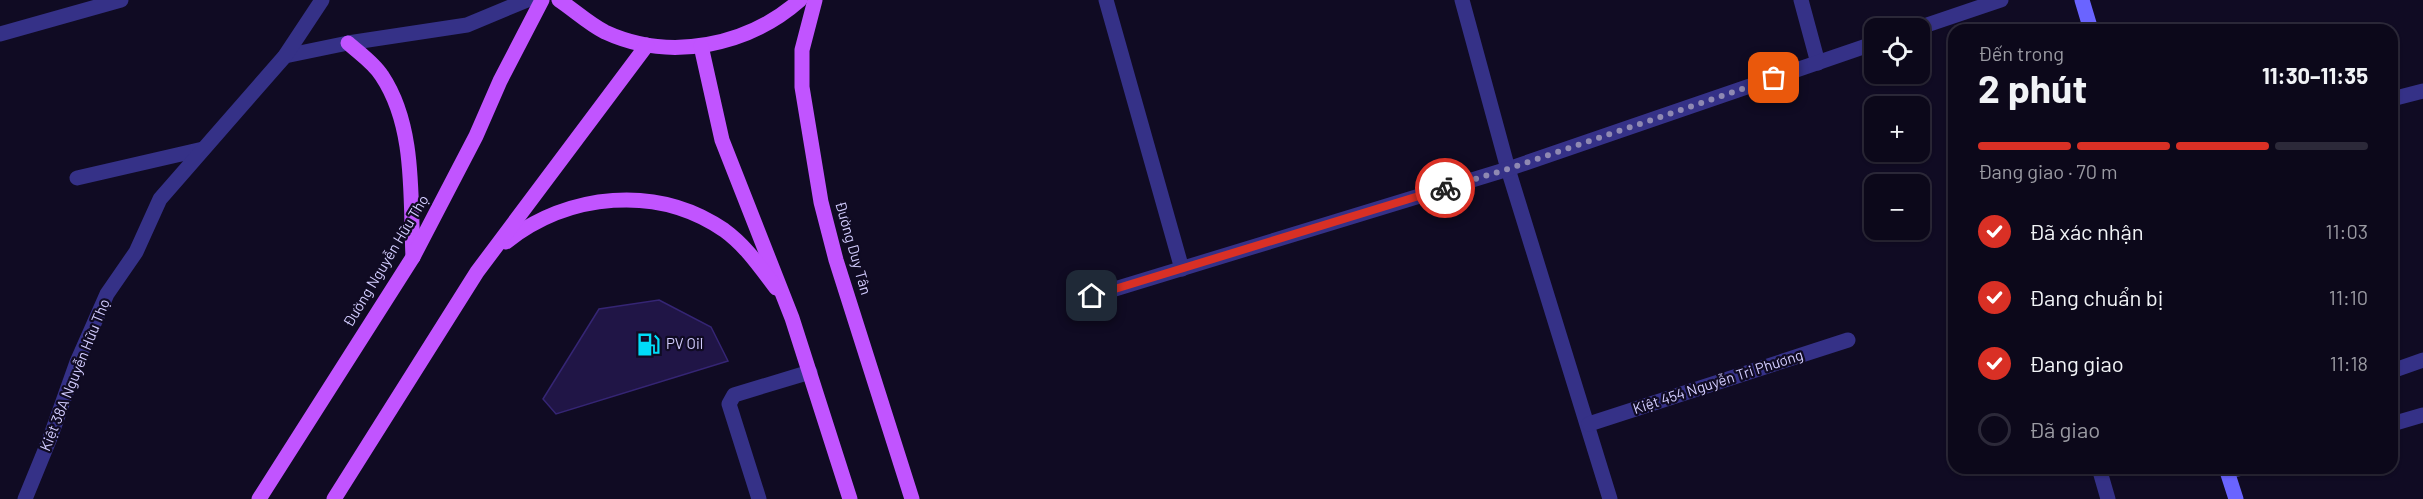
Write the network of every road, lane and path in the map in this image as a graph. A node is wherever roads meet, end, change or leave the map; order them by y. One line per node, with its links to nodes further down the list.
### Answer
1 (121, 0): 15 (street)
2 (322, 0): 20 (street, Kiệt 38A Nguyễn Hữu Thọ)
3 (527, 0): 16 (street)
4 (542, 0): 27 (main road, Đường Nguyễn Hữu Thọ)
5 (559, 0): 17 (main road)
6 (800, 0): 18 (main road)
7 (815, 0): 46 (main road, Đường Duy Tân)
8 (1107, 0): 28 (street)
9 (1462, 0): 25 (street)
10 (1801, 0): 21 (street)
11 (2001, 0): 13 (street)
12 (2082, 0): 14 (street)
13 (1930, 24)
14 (2089, 24)
15 (0, 34)
16 (348, 43): 20 (street); 27 (main road)
17 (647, 45): 18 (main road); 29 (main road)
18 (701, 46): 31 (main road)
19 (1864, 47): 21 (street)
20 (285, 56): 24 (street, Kiệt 38A Nguyễn Hữu Thọ)
21 (1818, 63): 25 (street)
22 (2423, 91): 23 (street)
23 (2398, 97)
24 (202, 149): 26 (street); 41 (street, Kiệt 38A Nguyễn Hữu Thọ)
25 (1508, 169): 28 (street); 38 (street)
26 (77, 178)
27 (413, 257): 42 (main road, Đường Nguyễn Hữu Thọ)
28 (1182, 269): 30 (street)
29 (477, 272): 31 (main road); 43 (main road)
30 (1092, 296)
31 (792, 318): 35 (main road)
32 (1848, 340): 38 (street, Kiệt 454 Nguyễn Tri Phương)
33 (2423, 360): 34 (street)
34 (2398, 369)
35 (810, 372): 44 (street); 45 (main road)
36 (2423, 415): 37 (street)
37 (2398, 422)
38 (1588, 424): 47 (street)
39 (2101, 474): 48 (street)
40 (2233, 474): 49 (street)
41 (25, 499)
42 (259, 499)
43 (334, 499)
44 (759, 499)
45 (850, 499)
46 (912, 499)
47 (1610, 499)
48 (2108, 499)
49 (2236, 499)

